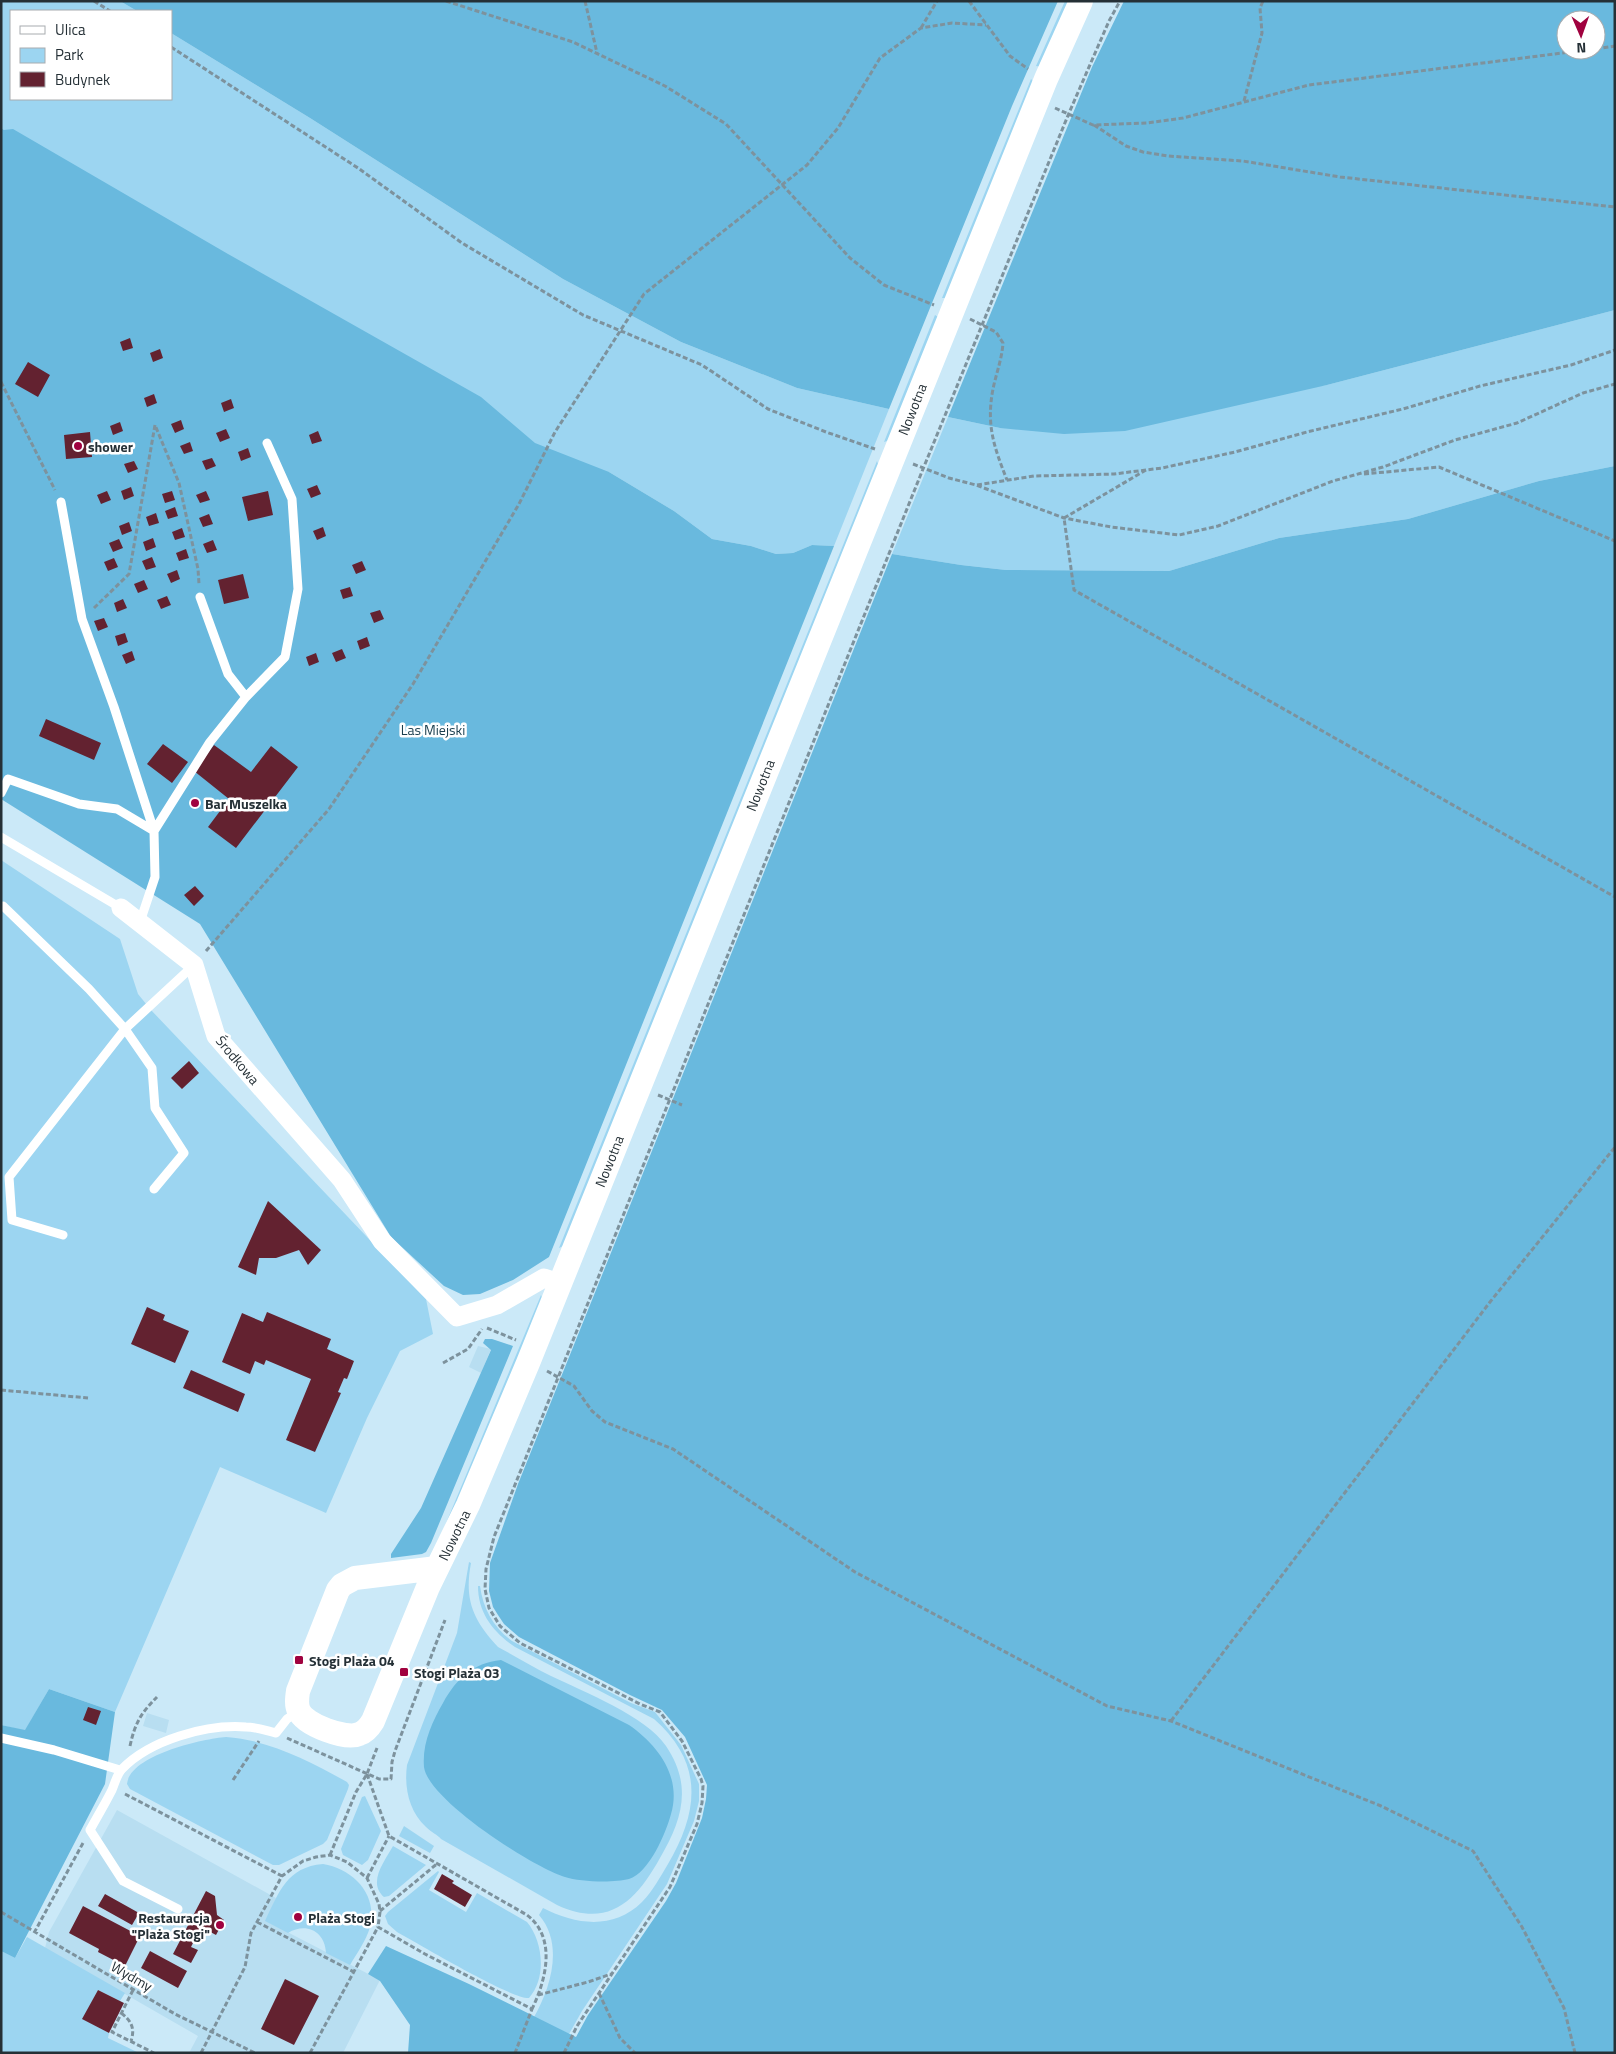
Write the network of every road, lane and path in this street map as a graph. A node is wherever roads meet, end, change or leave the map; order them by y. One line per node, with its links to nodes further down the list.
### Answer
1 (94, 1): 9 (path)
2 (446, 1): 13 (path)
3 (585, 1): 13 (path)
4 (937, 1): 11 (path)
5 (969, 1): 10 (path)
6 (1081, 1): 15 (street, Nowotna)
7 (1120, 1): 18 (path)
8 (1263, 1): 17 (path)
9 (108, 10)
10 (986, 25): 11 (path); 15 (path)
11 (921, 28): 20 (path)
12 (172, 48): 24 (path)
13 (598, 53): 20 (path)
14 (1556, 54): 17 (path)
15 (1046, 78): 16 (street, Nowotna)
16 (1038, 101): 18 (path); 22 (street, Nowotna)
17 (1244, 101): 19 (path)
18 (1069, 113): 19 (path); 23 (path)
19 (1093, 124): 21 (path)
20 (782, 183): 22 (path); 24 (path)
21 (1615, 207)
22 (952, 312): 23 (path); 29 (street, Nowotna)
23 (982, 324): 30 (path); 33 (path)
24 (620, 331): 29 (path); 48 (path)
25 (1615, 350): 31 (path)
26 (1, 382): 35 (path)
27 (1615, 384): 32 (path)
28 (267, 443): 40 (lane)
29 (893, 457): 30 (path); 50 (street, Nowotna)
30 (923, 468): 34 (path); 51 (path)
31 (1146, 470): 33 (path); 36 (path)
32 (1357, 475): 36 (path); 37 (path)
33 (1007, 480): 34 (path)
34 (976, 485): 36 (path)
35 (61, 502): 39 (lane)
36 (1064, 518): 44 (path)
37 (1615, 541)
38 (200, 597): 39 (path); 40 (lane)
39 (82, 619): 42 (lane)
40 (246, 698): 42 (lane)
41 (1, 793): 42 (lane)
42 (154, 831): 47 (lane)
43 (1, 837): 46 (lane)
44 (1615, 897)
45 (3, 906): 49 (lane)
46 (121, 908): 47 (street)
47 (140, 922): 48 (street)
48 (194, 965): 49 (lane); 56 (street, Środkowa)
49 (125, 1030): 54 (lane); 55 (lane)
50 (638, 1088): 51 (path); 56 (street, Nowotna)
51 (670, 1100): 52 (path); 60 (path)
52 (682, 1105)
53 (1615, 1147): 67 (path)
54 (154, 1189)
55 (63, 1235)
56 (559, 1283): 59 (street, Nowotna)
57 (484, 1326): 58 (path)
58 (443, 1363)
59 (528, 1363): 60 (path); 63 (street, Nowotna)
60 (558, 1376): 67 (path); 89 (path)
61 (1, 1390): 62 (path)
62 (88, 1398)
63 (437, 1568): 66 (street, Nowotna); 66 (street, Nowotna)
64 (444, 1620): 73 (path)
65 (157, 1697): 71 (path)
66 (299, 1711): 69 (lane)
67 (1171, 1721): 104 (path)
68 (263, 1730): 69 (lane); 71 (lane); 74 (path)
69 (276, 1733): 73 (path)
70 (1, 1738): 72 (lane)
71 (128, 1764): 72 (lane)
72 (120, 1770): 75 (lane)
73 (367, 1774): 77 (path); 78 (path)
74 (233, 1780)
75 (113, 1788): 76 (lane); 80 (path)
76 (90, 1830): 82 (lane); 87 (path)
77 (389, 1836): 79 (path); 81 (path)
78 (330, 1855): 80 (path); 81 (path)
79 (438, 1864): 84 (path); 92 (path)
80 (282, 1876): 85 (path)
81 (367, 1878): 84 (path)
82 (178, 1909)
83 (1, 1912): 87 (path, Wydmy)
84 (380, 1912): 86 (path)
85 (257, 1922): 88 (path); 95 (path)
86 (378, 1927): 88 (path); 93 (path)
87 (34, 1933): 90 (path, Wydmy)
88 (354, 1972): 100 (path)
89 (612, 1974): 91 (path); 92 (path)
90 (132, 1990): 94 (path); 95 (path, Wydmy)
91 (599, 1993): 102 (path); 103 (path)
92 (538, 1995): 93 (path)
93 (532, 2009): 101 (path)
94 (121, 2013): 96 (path); 96 (path)
95 (212, 2033): 98 (path); 99 (path, Wydmy)
96 (130, 2041): 97 (path)
97 (154, 2053)
98 (201, 2053)
99 (255, 2053)
100 (310, 2053)
101 (515, 2053)
102 (564, 2053)
103 (635, 2053)
104 (1575, 2053)

